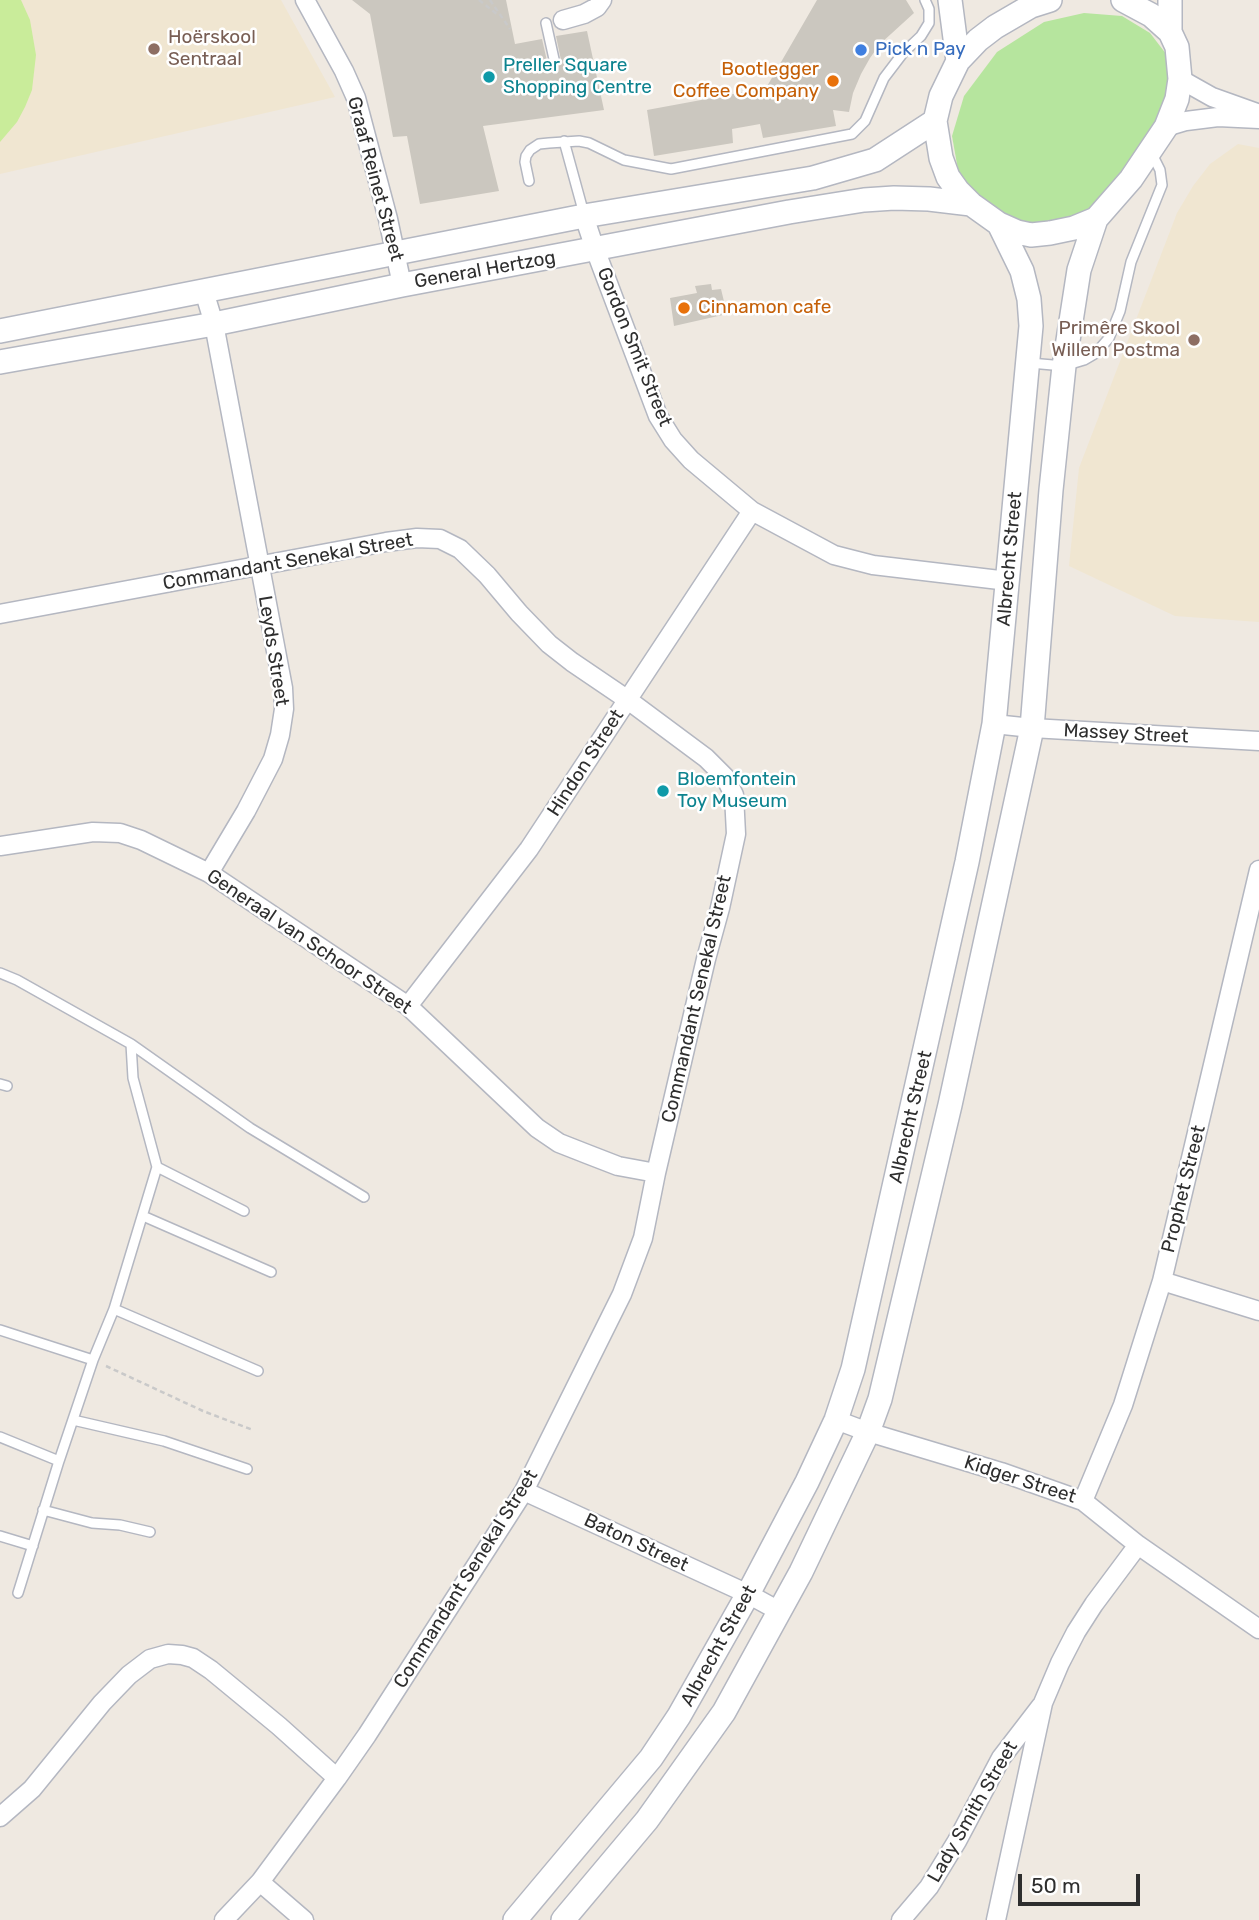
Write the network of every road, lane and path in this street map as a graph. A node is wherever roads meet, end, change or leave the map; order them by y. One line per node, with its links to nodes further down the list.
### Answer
1 (305, 0): 29 (street, Graaf Reinet Street)
2 (479, 0): 10 (path)
3 (490, 0): 10 (path)
4 (602, 0): 11 (street)
5 (925, 0): 21 (lane)
6 (950, 0): 15 (street)
7 (1123, 0): 13 (street)
8 (1170, 0): 13 (street)
9 (1033, 2): 15 (street)
10 (501, 17): 12 (path)
11 (554, 22): 14 (lane)
12 (510, 29)
13 (1170, 32): 16 (street)
14 (554, 59)
15 (958, 61): 19 (street)
16 (1180, 79): 17 (street); 20 (street)
17 (1259, 114)
18 (1259, 120): 20 (street)
19 (935, 121): 24 (street); 25 (street, General Hertzog)
20 (1166, 127): 22 (street)
21 (564, 141): 23 (lane); 25 (lane)
22 (1150, 150): 26 (street); 36 (lane)
23 (529, 181)
24 (971, 204): 27 (street); 28 (street, General Hertzog)
25 (584, 216): 28 (street, Gordon Smit Street); 29 (street, General Hertzog)
26 (1096, 219): 27 (street); 36 (street, Albrecht Street)
27 (999, 224): 35 (street, Albrecht Street)
28 (595, 249): 30 (street, General Hertzog); 37 (street, Gordon Smit Street)
29 (396, 254): 30 (street, Graaf Reinet Street); 31 (street, General Hertzog)
30 (402, 285): 32 (street, General Hertzog)
31 (204, 291): 32 (street, Leyds Street); 33 (street, General Hertzog)
32 (214, 324): 34 (street, General Hertzog); 38 (street, Leyds Street)
33 (0, 331)
34 (0, 362)
35 (1028, 362): 36 (lane); 39 (street, Albrecht Street)
36 (1064, 366): 43 (street, Albrecht Street)
37 (752, 510): 39 (street, Gordon Smit Street); 41 (street, Hindon Street)
38 (259, 566): 40 (street, Commandant Senekal Street); 41 (street, Commandant Senekal Street); 47 (street, Leyds Street)
39 (1008, 581): 42 (street, Albrecht Street)
40 (0, 614)
41 (628, 699): 50 (street, Hindon Street); 53 (street, Commandant Senekal Street)
42 (993, 724): 43 (street, Massey Street); 65 (street, Albrecht Street)
43 (1031, 728): 44 (street, Massey Street); 67 (street, Albrecht Street)
44 (1259, 741)
45 (0, 846): 47 (street, Generaal van Schoor Street)
46 (1259, 870): 48 (street, Prophet Street)
47 (209, 873): 50 (street, Generaal van Schoor Street)
48 (1252, 934): 58 (street, Prophet Street)
49 (0, 973): 51 (lane)
50 (408, 1006): 53 (street, Generaal van Schoor Street)
51 (131, 1044): 52 (lane); 54 (lane)
52 (157, 1167): 55 (lane); 56 (lane)
53 (656, 1173): 71 (street, Commandant Senekal Street)
54 (364, 1197)
55 (244, 1210)
56 (143, 1216): 57 (lane); 59 (lane)
57 (271, 1272)
58 (1161, 1281): 60 (street); 72 (street, Prophet Street)
59 (114, 1309): 62 (lane); 63 (lane)
60 (1259, 1311)
61 (0, 1330): 62 (lane)
62 (93, 1360): 64 (lane); 66 (path)
63 (258, 1371)
64 (73, 1420): 69 (lane); 70 (lane)
65 (836, 1420): 67 (street, Kidger Street); 79 (street, Albrecht Street)
66 (253, 1430)
67 (868, 1432): 72 (street, Kidger Street); 80 (street, Albrecht Street)
68 (0, 1437): 69 (lane)
69 (59, 1461): 73 (lane)
70 (247, 1469)
71 (524, 1492): 79 (street, Baton Street); 83 (street, Commandant Senekal Street)
72 (1083, 1501): 76 (street, Kidger Street)
73 (43, 1510): 74 (lane); 77 (lane)
74 (150, 1532)
75 (0, 1536): 77 (lane)
76 (1138, 1545): 81 (street, Kidger Street); 82 (street, Lady Smith Street)
77 (33, 1546): 78 (lane)
78 (18, 1593)
79 (748, 1594): 80 (street, Baton Street); 84 (street, Albrecht Street)
80 (779, 1611): 86 (street, Albrecht Street)
81 (1259, 1629)
82 (1043, 1703): 92 (street, Lady Smith Street); 93 (street, Lady Smith Street)
83 (337, 1778): 85 (street); 87 (street, Commandant Senekal Street)
84 (604, 1814): 86 (street); 90 (street, Albrecht Street)
85 (0, 1817)
86 (634, 1836): 91 (street, Albrecht Street)
87 (260, 1882): 88 (street, Commandant Senekal Street); 89 (street)
88 (224, 1920)
89 (304, 1920)
90 (515, 1920)
91 (563, 1920)
92 (901, 1920)
93 (996, 1920)

